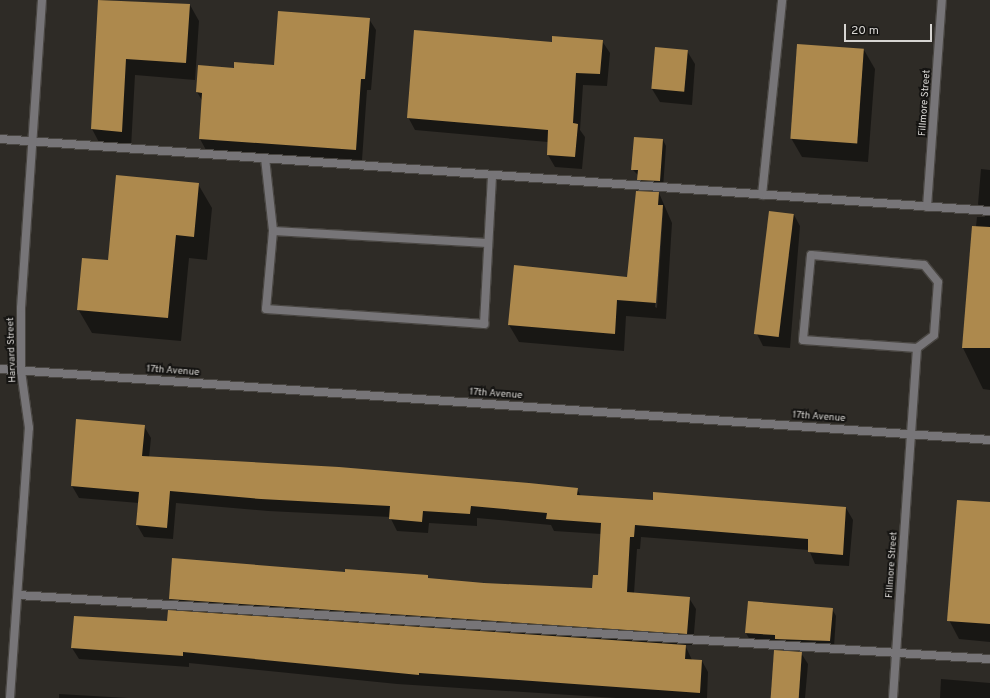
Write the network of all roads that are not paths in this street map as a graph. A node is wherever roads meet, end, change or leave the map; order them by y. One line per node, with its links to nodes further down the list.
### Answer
1 (42, 0): 5 (street, Harvard Street)
2 (782, 0): 8 (street)
3 (942, 0): 9 (street, Fillmore Street)
4 (0, 139): 5 (street)
5 (32, 142): 6 (street); 15 (street, Harvard Street)
6 (265, 158): 7 (street); 11 (street)
7 (492, 175): 8 (street); 12 (street)
8 (762, 195): 9 (street)
9 (927, 207): 10 (street)
10 (990, 211)
11 (273, 230): 12 (street); 12 (street)
12 (488, 243)
13 (917, 348): 13 (street); 16 (street, Fillmore Street)
14 (0, 369): 15 (street, 17th Avenue)
15 (21, 370): 16 (street, 17th Avenue); 18 (street, Harvard Street)
16 (911, 434): 17 (street, 17th Avenue); 19 (street, Fillmore Street)
17 (990, 440)
18 (18, 595): 19 (street); 21 (street, Harvard Street)
19 (896, 652): 20 (street); 22 (street, Fillmore Street)
20 (990, 659)
21 (10, 698)
22 (893, 698)

